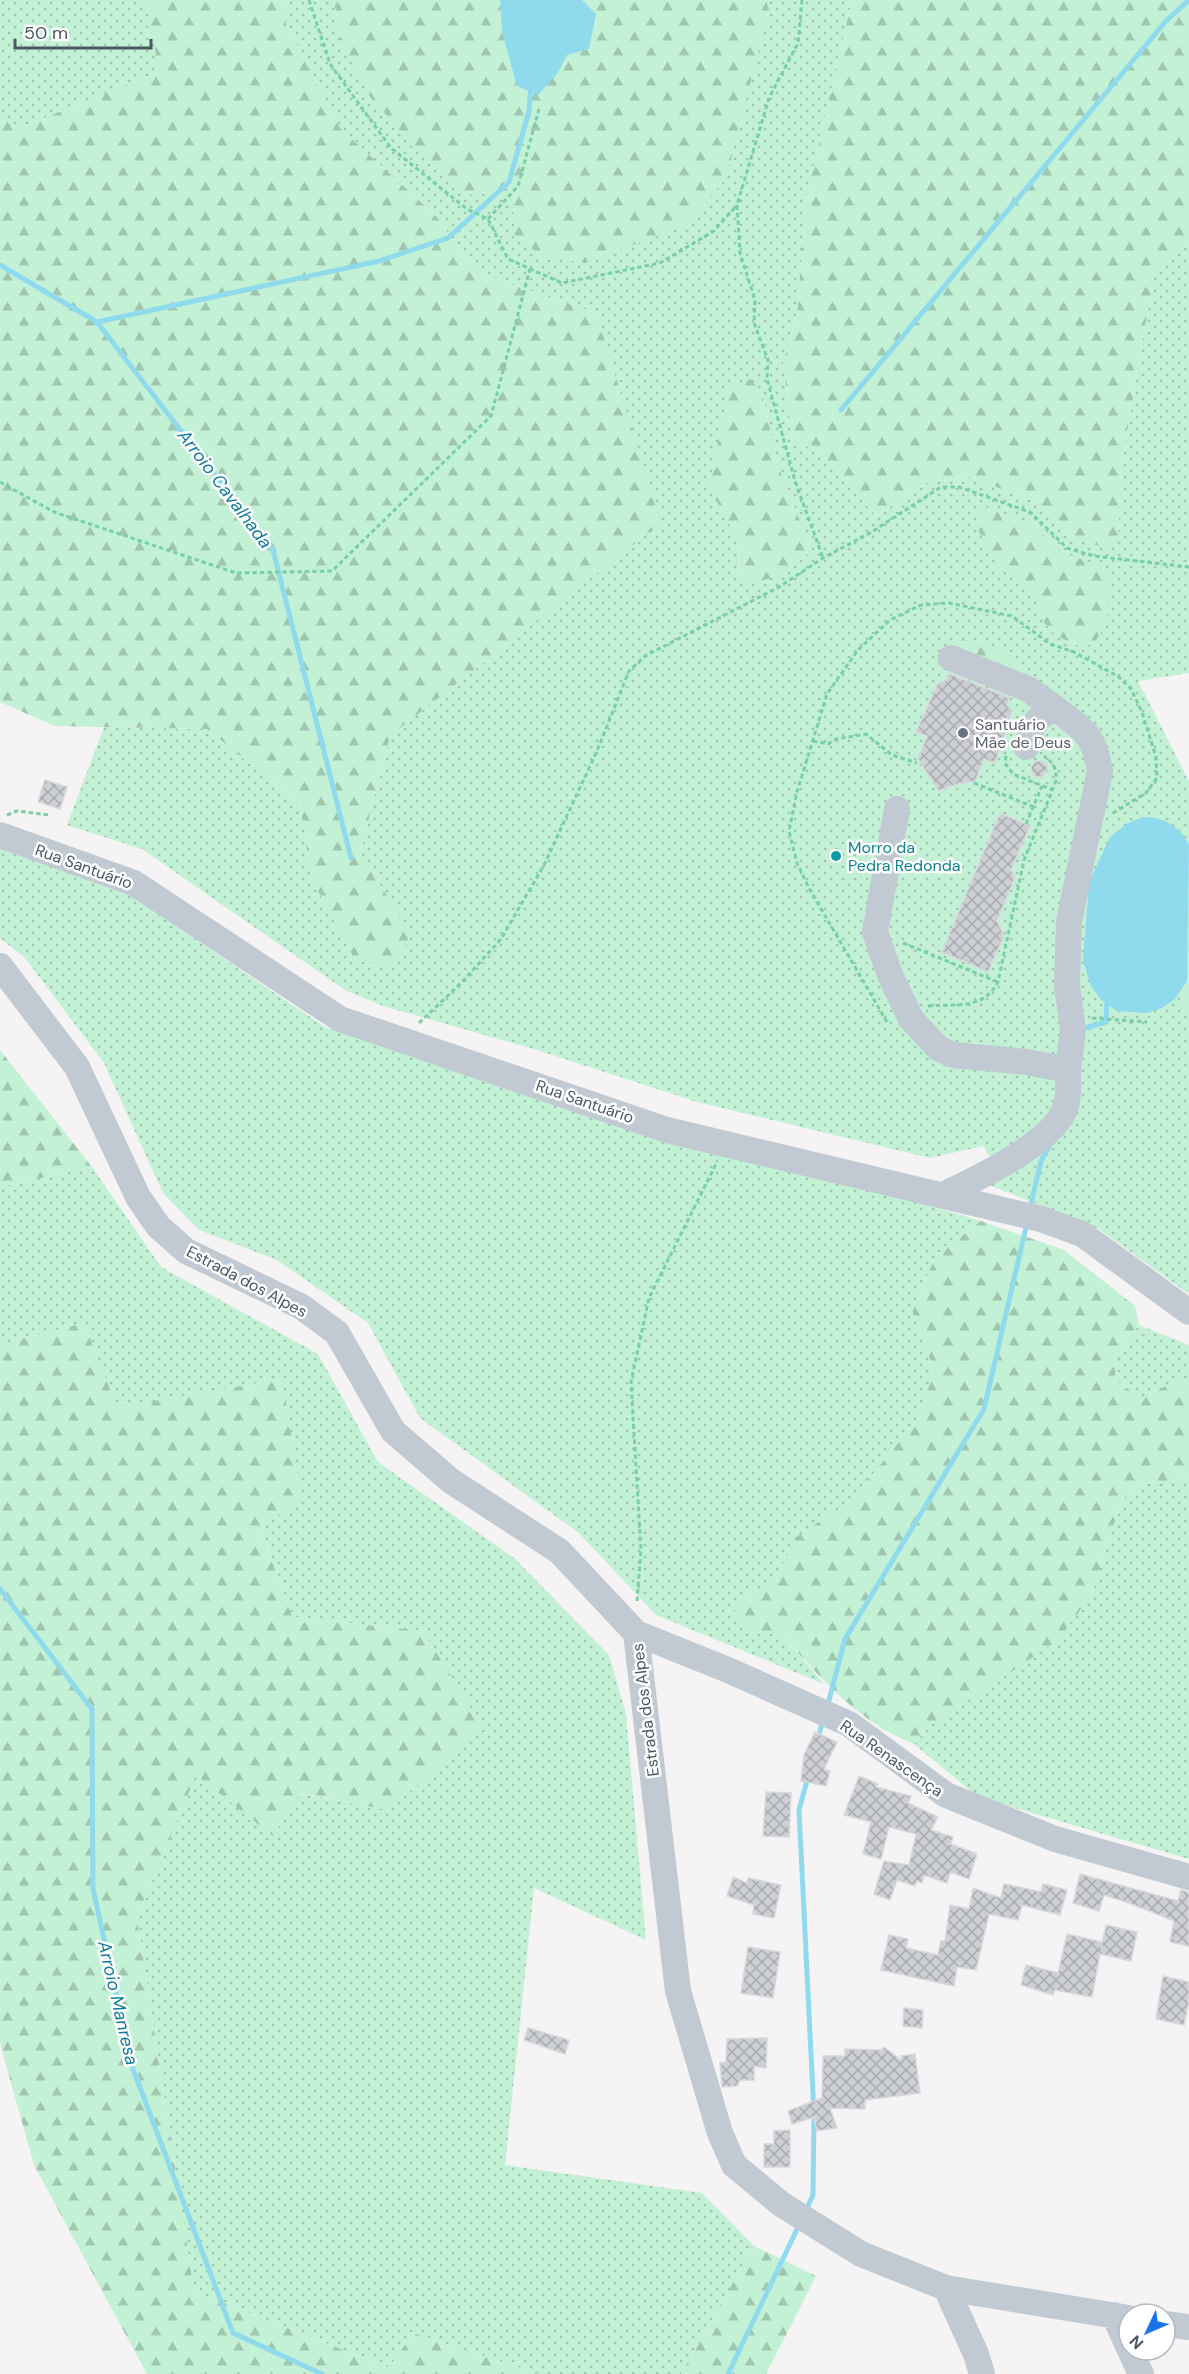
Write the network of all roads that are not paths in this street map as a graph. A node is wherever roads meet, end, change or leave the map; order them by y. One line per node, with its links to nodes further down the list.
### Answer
1 (951, 658): 2 (street)
2 (1055, 708): 3 (street); 7 (street)
3 (1026, 747)
4 (897, 809): 7 (street)
5 (1, 836): 8 (street, Rua Santuário)
6 (0, 966): 10 (street, Estrada dos Alpes)
7 (1068, 1070): 8 (street)
8 (943, 1195): 9 (street, Rua Santuário)
9 (1189, 1312)
10 (636, 1633): 11 (street, Rua Renascença); 12 (street, Estrada dos Alpes)
11 (1189, 1877)
12 (946, 2288): 13 (street, Estrada dos Alpes); 14 (street)
13 (1117, 2315)
14 (982, 2374)

